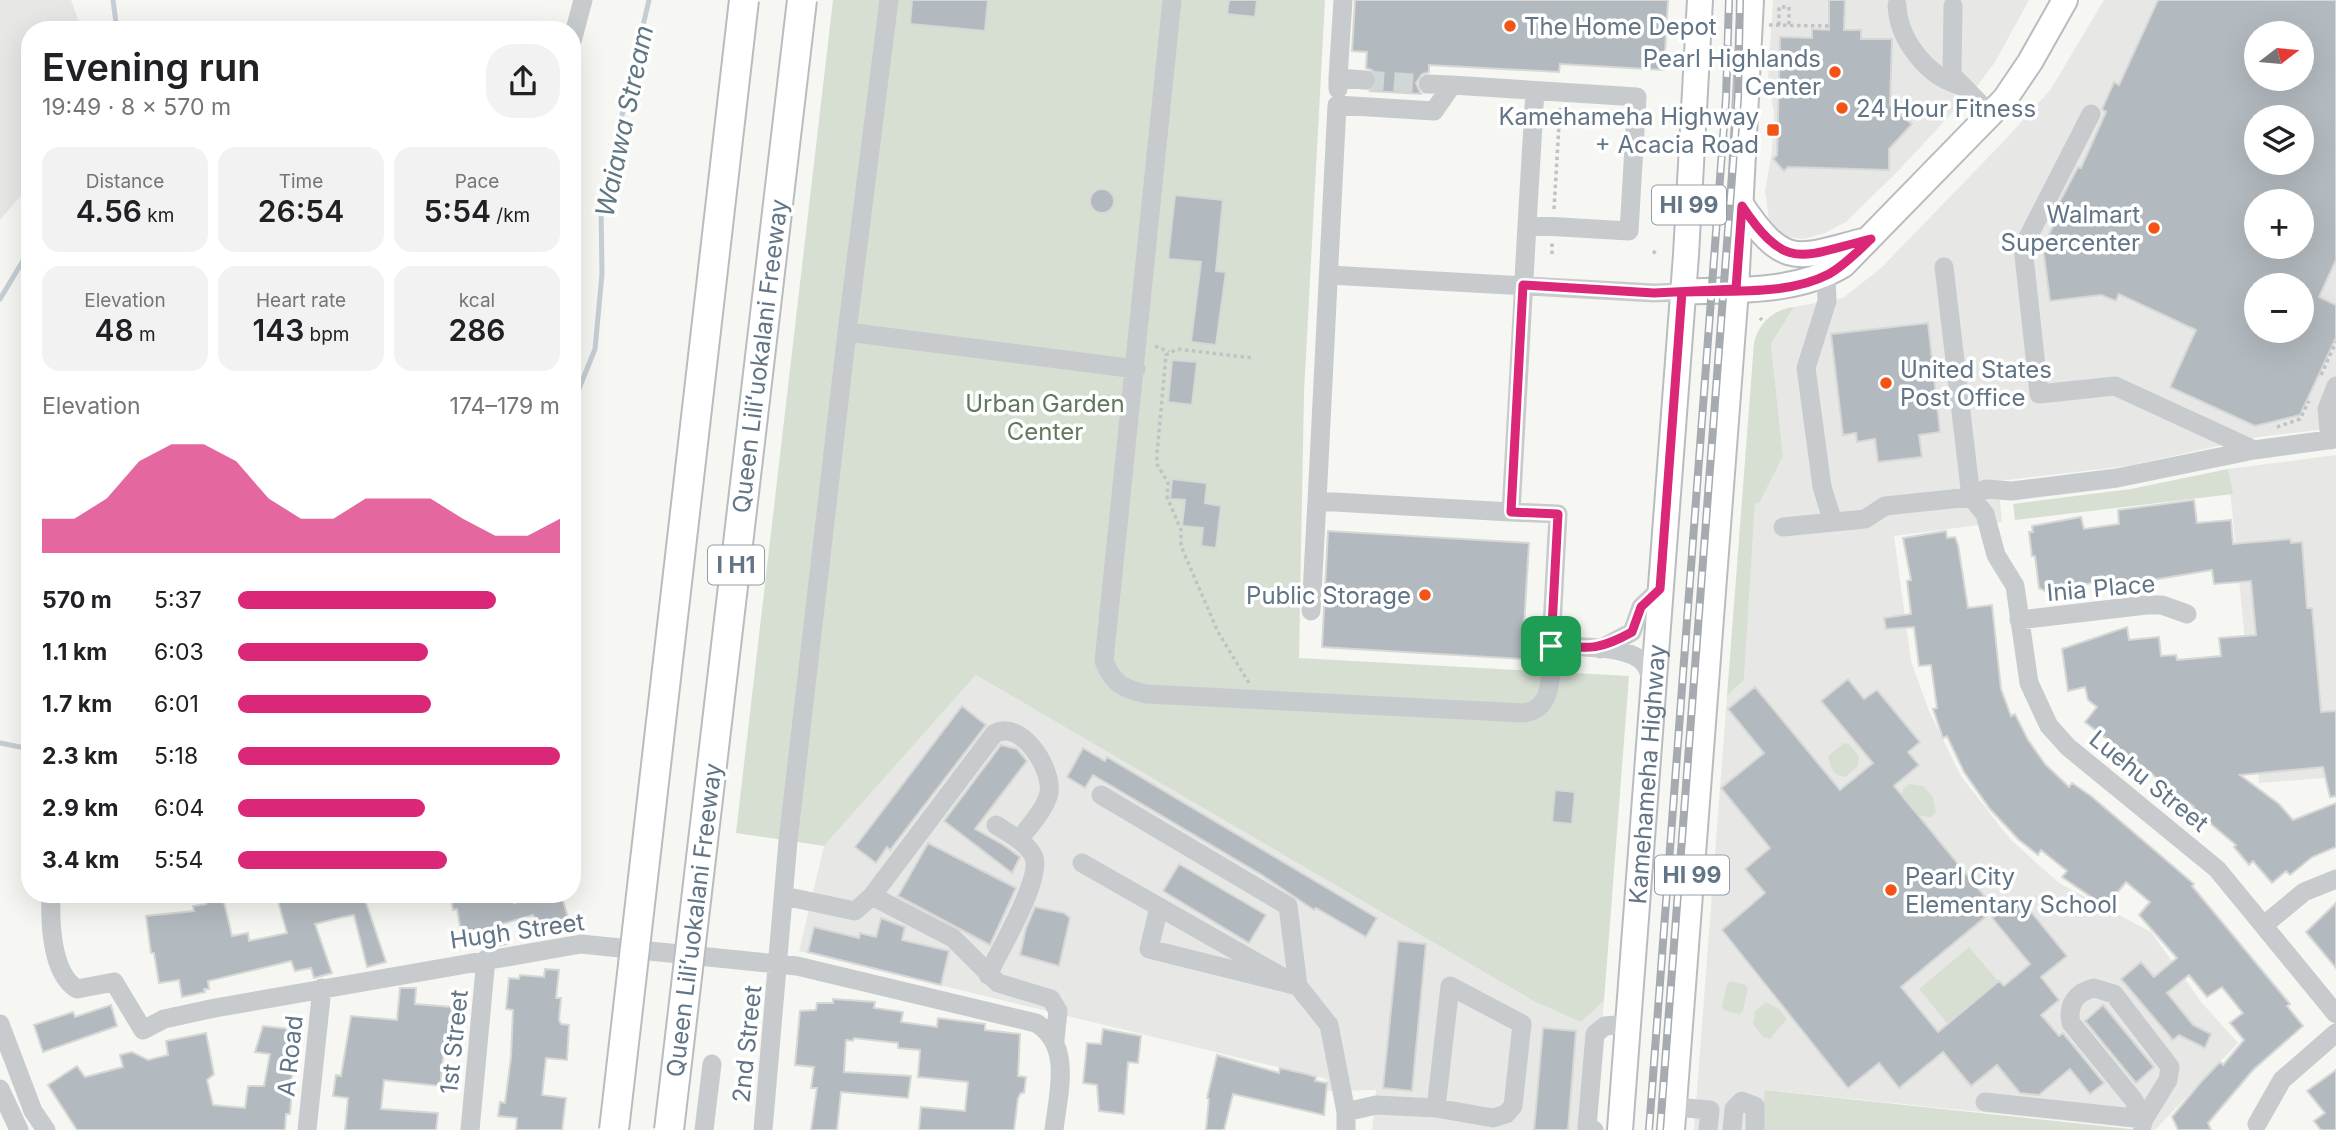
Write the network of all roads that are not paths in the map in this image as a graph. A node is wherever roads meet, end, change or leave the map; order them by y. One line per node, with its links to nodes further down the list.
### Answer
1 (583, 0): 12 (street)
2 (744, 0): 82 (highway, I H1, bridge)
3 (802, 0): 83 (highway, Queen Liliʻuokalani Freeway / I H1, bridge)
4 (889, 0): 31 (street, 2nd Street)
5 (1172, 0): 32 (street)
6 (1343, 0): 13 (street)
7 (1700, 0): 30 (main road, Kamehameha Highway / HI 99)
8 (1751, 0): 22 (main road, HI 99)
9 (2065, 0): 21 (main road)
10 (1897, 5): 17 (street)
11 (1953, 6): 17 (street)
12 (577, 21)
13 (1338, 78): 14 (street); 19 (street)
14 (1366, 80)
15 (1428, 84): 16 (street)
16 (1452, 85): 18 (street); 19 (street)
17 (1959, 85): 21 (street)
18 (1535, 91): 23 (street); 23 (street)
19 (1337, 105): 26 (street)
20 (2091, 114): 35 (street)
21 (1991, 115): 24 (main road)
22 (1742, 206): 24 (main road); 29 (main road, HI 99)
23 (1527, 225): 28 (street)
24 (1871, 239): 27 (main road)
25 (1944, 267): 36 (street)
26 (1329, 275): 28 (street); 37 (street)
27 (1826, 275): 29 (main road); 39 (street)
28 (1523, 285): 30 (street); 38 (street)
29 (1736, 289): 30 (main road); 72 (main road, HI 99)
30 (1682, 292): 41 (main road, Kamehameha Highway / HI 99)
31 (847, 332): 32 (street); 53 (street, 2nd Street)
32 (1136, 369): 45 (street)
33 (2326, 385): 34 (street)
34 (2333, 439): 35 (street)
35 (2254, 450): 36 (street)
36 (1971, 497): 39 (street); 44 (street, Luehu Street)
37 (1317, 501): 38 (street); 42 (street)
38 (1511, 512): 45 (street)
39 (1833, 522): 40 (street)
40 (1783, 527)
41 (1660, 589): 46 (street); 47 (main road, Kamehameha Highway / HI 99)
42 (1311, 611)
43 (2187, 614): 44 (street, Inia Place)
44 (2019, 620): 57 (street, Luehu Street)
45 (1551, 646): 46 (street)
46 (1600, 649): 47 (street)
47 (1653, 682): 65 (main road, Kamehameha Highway / HI 99)
48 (1101, 794): 61 (street)
49 (996, 825): 50 (street)
50 (1019, 840): 54 (street); 60 (street)
51 (1082, 863): 56 (street)
52 (2336, 879): 57 (street)
53 (784, 896): 54 (street); 59 (street, 2nd Street)
54 (872, 896): 60 (street)
55 (51, 903): 62 (street, Hugh Street)
56 (1159, 907): 61 (street); 61 (street)
57 (2264, 925): 63 (street, Luehu Street)
58 (486, 959): 59 (street, Hugh Street); 62 (street, Hugh Street); 81 (street, 1st Street)
59 (779, 963): 67 (street, Hugh Street); 85 (street, 2nd Street)
60 (988, 975): 67 (street)
61 (1297, 986): 73 (street)
62 (322, 988): 80 (street, A Road)
63 (2336, 1013)
64 (0, 1024): 79 (street)
65 (1628, 1024): 77 (street); 87 (main road, Kamehameha Highway / HI 99)
66 (2336, 1033): 76 (street)
67 (1055, 1040): 86 (street)
68 (712, 1065): 84 (street)
69 (0, 1089): 78 (street)
70 (1985, 1102): 75 (street)
71 (1436, 1108): 73 (street); 74 (street); 74 (street)
72 (1673, 1119): 88 (street)
73 (1346, 1121)
74 (1500, 1124)
75 (2142, 1124): 75 (street)
76 (2257, 1124)
77 (1588, 1129)
78 (19, 1130)
79 (46, 1130)
80 (307, 1130)
81 (470, 1130)
82 (614, 1130)
83 (670, 1130)
84 (704, 1130)
85 (763, 1130)
86 (1054, 1130)
87 (1620, 1130)
88 (1708, 1130)
89 (1732, 1130): 90 (street)
90 (1755, 1130)

